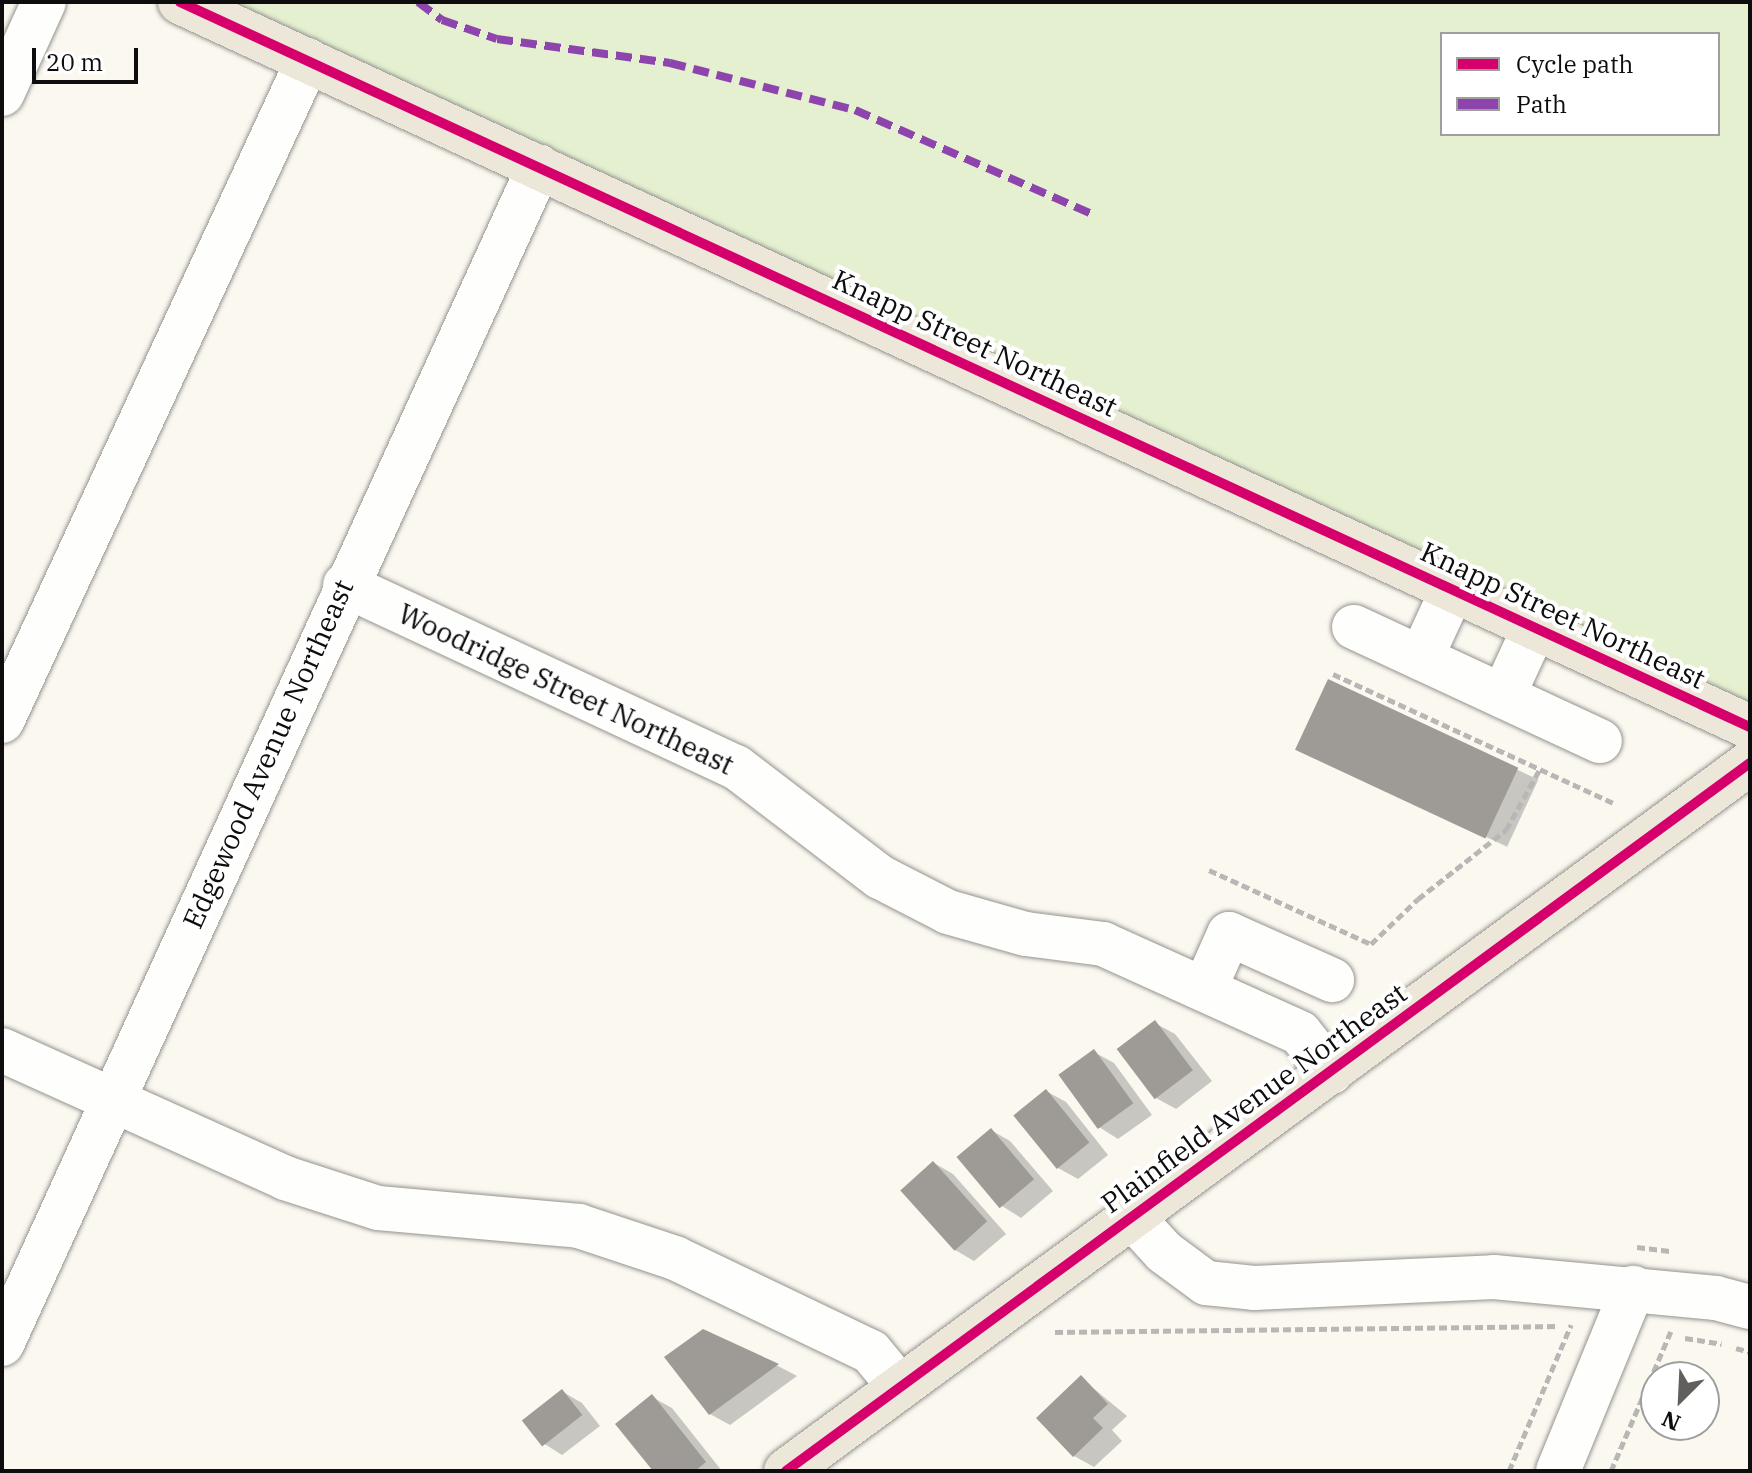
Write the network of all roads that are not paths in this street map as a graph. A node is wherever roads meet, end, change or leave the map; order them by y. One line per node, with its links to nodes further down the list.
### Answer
1 (44, 2): 4 (street)
2 (180, 2): 3 (main road, Knapp Street Northeast)
3 (308, 60): 5 (main road, Knapp Street Northeast); 12 (street)
4 (2, 94)
5 (539, 167): 6 (street, Edgewood Avenue Northeast); 7 (main road, Knapp Street Northeast)
6 (345, 585): 17 (street, Woodridge Street Northeast); 20 (street, Edgewood Avenue Northeast)
7 (1452, 591): 9 (main road, Knapp Street Northeast); 10 (street)
8 (1354, 627): 10 (street)
9 (1534, 629): 11 (street); 13 (main road, Knapp Street Northeast)
10 (1421, 658): 11 (street)
11 (1503, 696): 14 (street)
12 (2, 721)
13 (1750, 727)
14 (1600, 741)
15 (1750, 763): 19 (main road, Plainfield Avenue Northeast)
16 (1332, 980): 17 (street)
17 (1205, 988): 19 (street, Woodridge Street Northeast)
18 (2, 1050): 20 (street)
19 (1331, 1072): 21 (main road, Plainfield Avenue Northeast)
20 (112, 1099): 24 (street, Edgewood Avenue Northeast); 25 (street)
21 (1132, 1217): 22 (street); 25 (main road, Plainfield Avenue Northeast)
22 (1633, 1288): 23 (street); 27 (street)
23 (1750, 1307)
24 (2, 1344)
25 (900, 1387): 26 (main road, Plainfield Avenue Northeast)
26 (786, 1471)
27 (1558, 1471)

